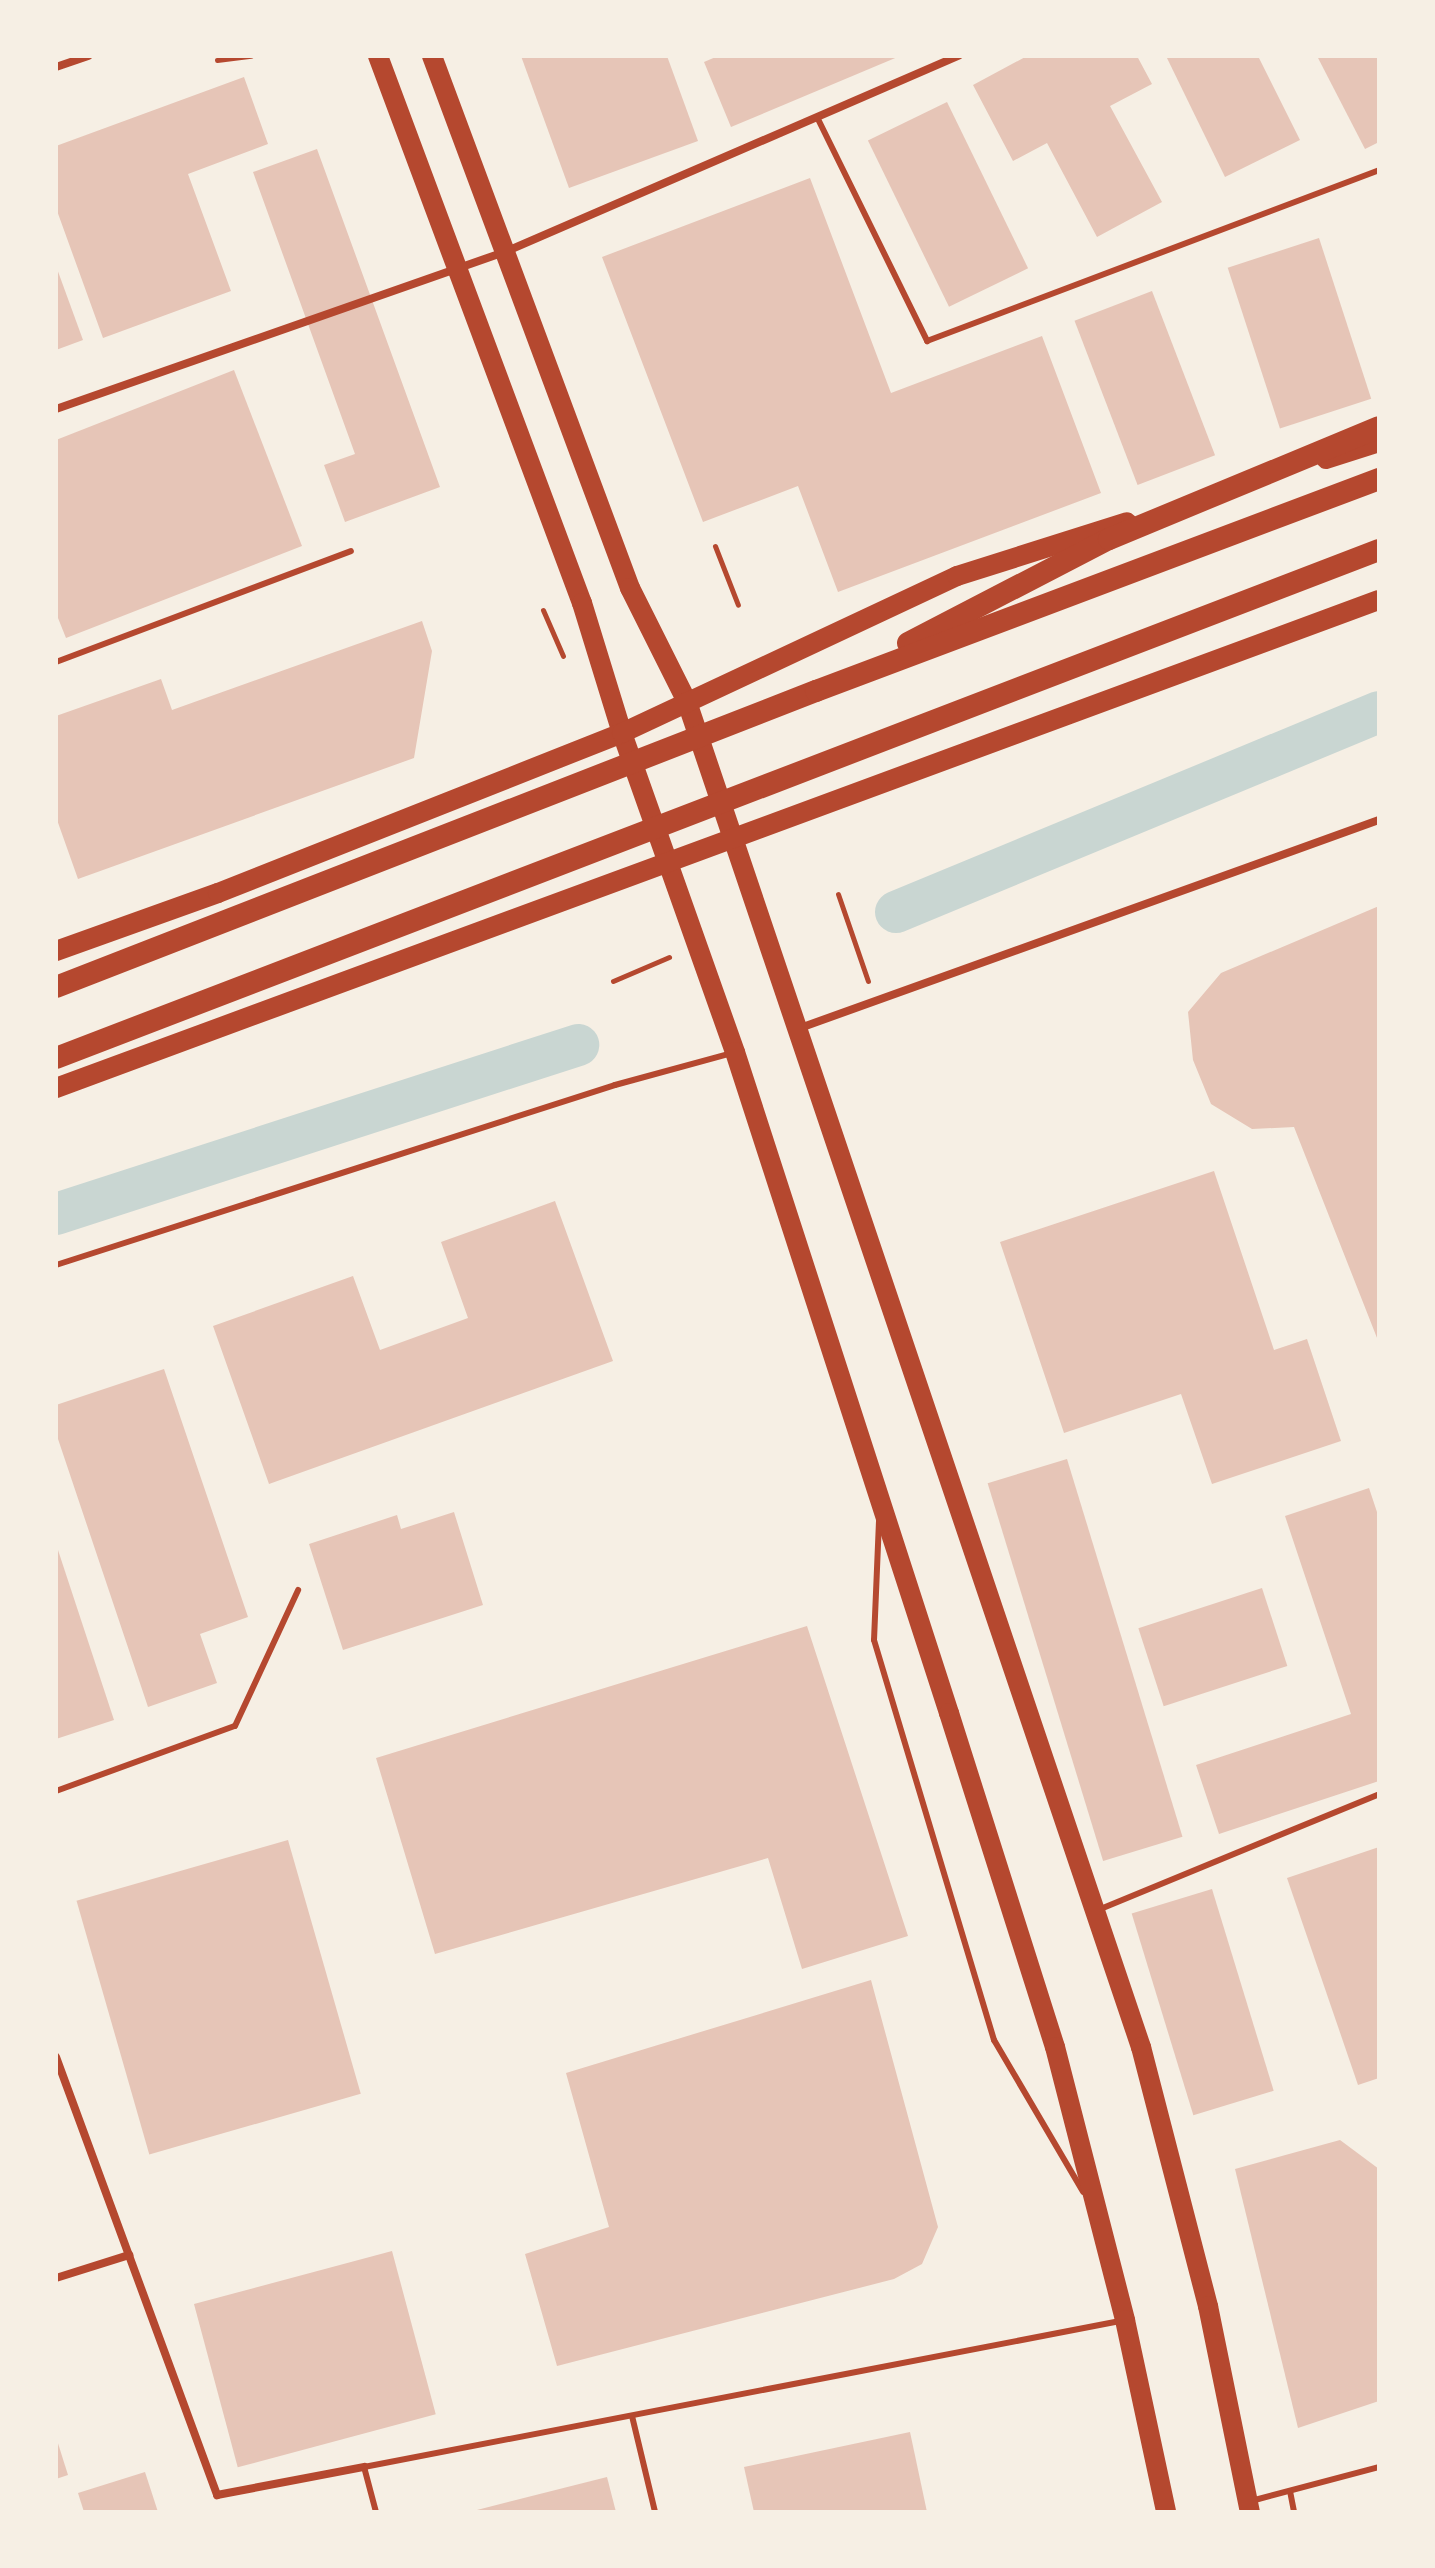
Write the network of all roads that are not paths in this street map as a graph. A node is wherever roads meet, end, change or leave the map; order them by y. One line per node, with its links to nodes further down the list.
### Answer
1 (88, 56): 5 (street)
2 (378, 56): 9 (main road)
3 (432, 56): 8 (main road)
4 (959, 56): 6 (street)
5 (56, 67)
6 (817, 117): 7 (lane); 8 (street)
7 (1379, 170)
8 (505, 252): 9 (street); 19 (main road)
9 (458, 269): 10 (street); 20 (main road)
10 (56, 409)
11 (1379, 427): 18 (highway)
12 (1379, 442): 19 (main road)
13 (1379, 479): 18 (highway)
14 (1379, 550): 28 (highway)
15 (351, 551): 17 (lane)
16 (1376, 603): 22 (main road)
17 (56, 662)
18 (816, 691): 25 (highway)
19 (687, 702): 20 (main road); 22 (main road)
20 (622, 733): 23 (main road); 24 (main road)
21 (1379, 820): 26 (street)
22 (734, 838): 23 (main road); 26 (main road)
23 (668, 862): 27 (main road); 29 (main road)
24 (56, 951)
25 (56, 987)
26 (799, 1028): 35 (main road)
27 (735, 1052): 30 (lane); 31 (main road)
28 (56, 1058)
29 (56, 1088)
30 (56, 1265)
31 (879, 1507): 37 (main road); 37 (lane)
32 (298, 1590): 33 (lane)
33 (56, 1791)
34 (1379, 1794): 35 (lane)
35 (1095, 1911): 45 (main road)
36 (56, 2057): 38 (street)
37 (1095, 2212): 40 (main road)
38 (129, 2255): 39 (street); 42 (street)
39 (56, 2278)
40 (1125, 2320): 41 (lane); 48 (main road)
41 (632, 2416): 42 (lane); 47 (lane)
42 (364, 2467): 46 (lane)
43 (1379, 2467): 44 (lane)
44 (1290, 2491): 45 (lane); 49 (lane)
45 (1249, 2507)
46 (376, 2512)
47 (655, 2512)
48 (1166, 2512)
49 (1294, 2512)

